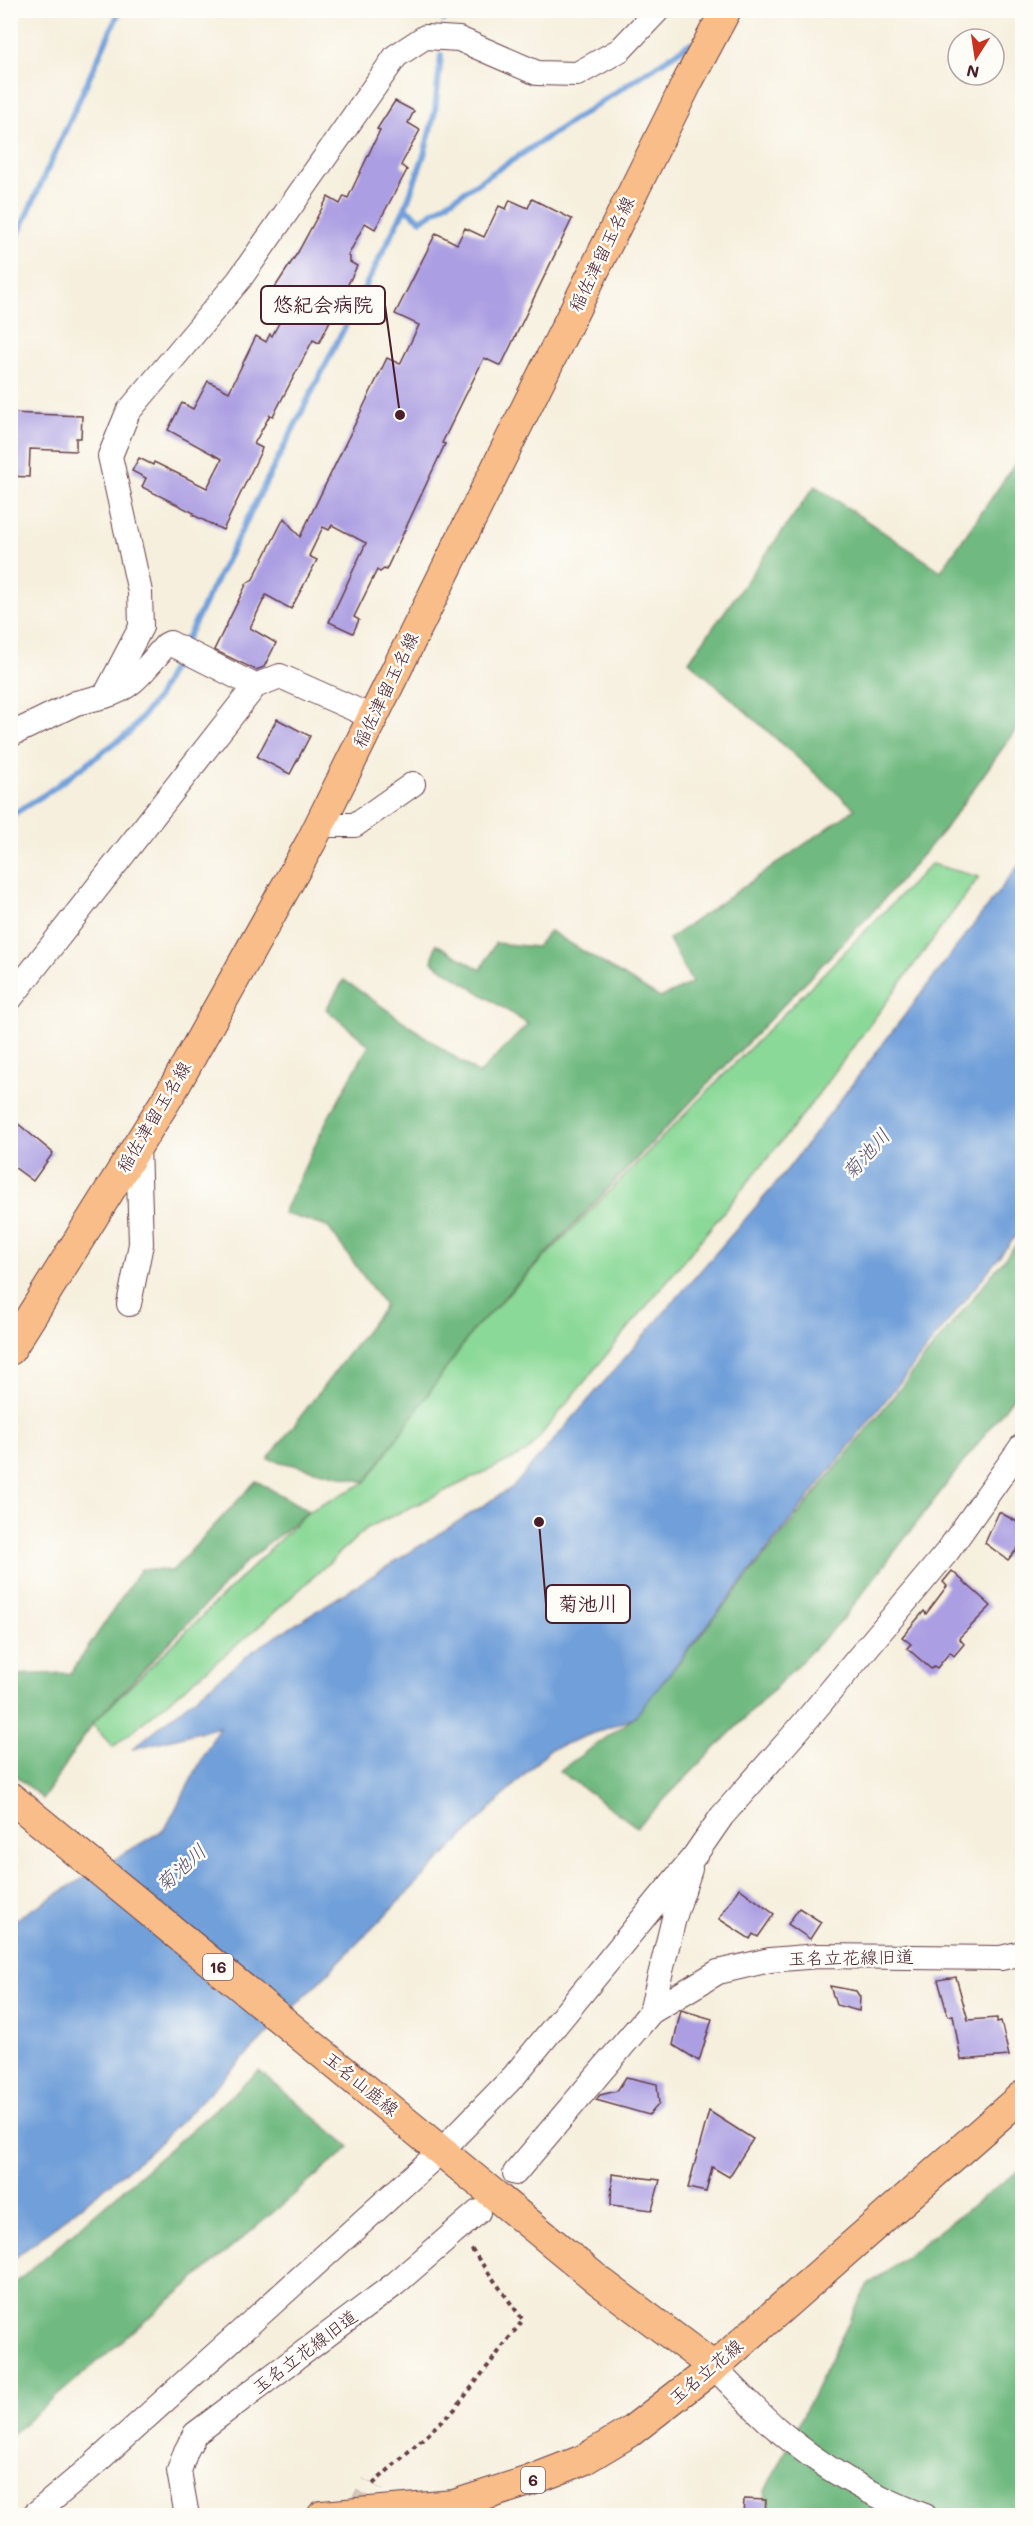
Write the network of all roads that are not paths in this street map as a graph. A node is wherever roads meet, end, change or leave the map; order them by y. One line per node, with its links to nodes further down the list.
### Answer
1 (658, 10): 4 (street)
2 (726, 10): 5 (main road, 稲佐津留玉名線)
3 (255, 686): 4 (street); 5 (street); 9 (street)
4 (105, 696): 6 (street)
5 (372, 717): 8 (main road, 稲佐津留玉名線)
6 (10, 735)
7 (413, 784): 8 (street)
8 (319, 825): 10 (main road, 稲佐津留玉名線)
9 (10, 999)
10 (138, 1145): 11 (street); 12 (main road, 稲佐津留玉名線)
11 (129, 1304)
12 (10, 1350)
13 (1023, 1446): 15 (street)
14 (10, 1797): 19 (main road, 玉名山鹿線 / 16)
15 (695, 1855): 17 (street); 19 (street)
16 (1023, 1953): 17 (street, 玉名立花線旧道)
17 (651, 2012): 20 (street, 玉名立花線旧道)
18 (1023, 2096): 22 (main road, 玉名立花線 / 6)
19 (434, 2144): 22 (main road, 玉名山鹿線 / 16); 23 (street)
20 (515, 2174)
21 (478, 2212): 24 (street, 玉名立花線旧道)
22 (714, 2367): 25 (main road, 玉名立花線 / 6); 26 (street)
23 (33, 2516)
24 (187, 2516)
25 (322, 2516)
26 (925, 2516)

